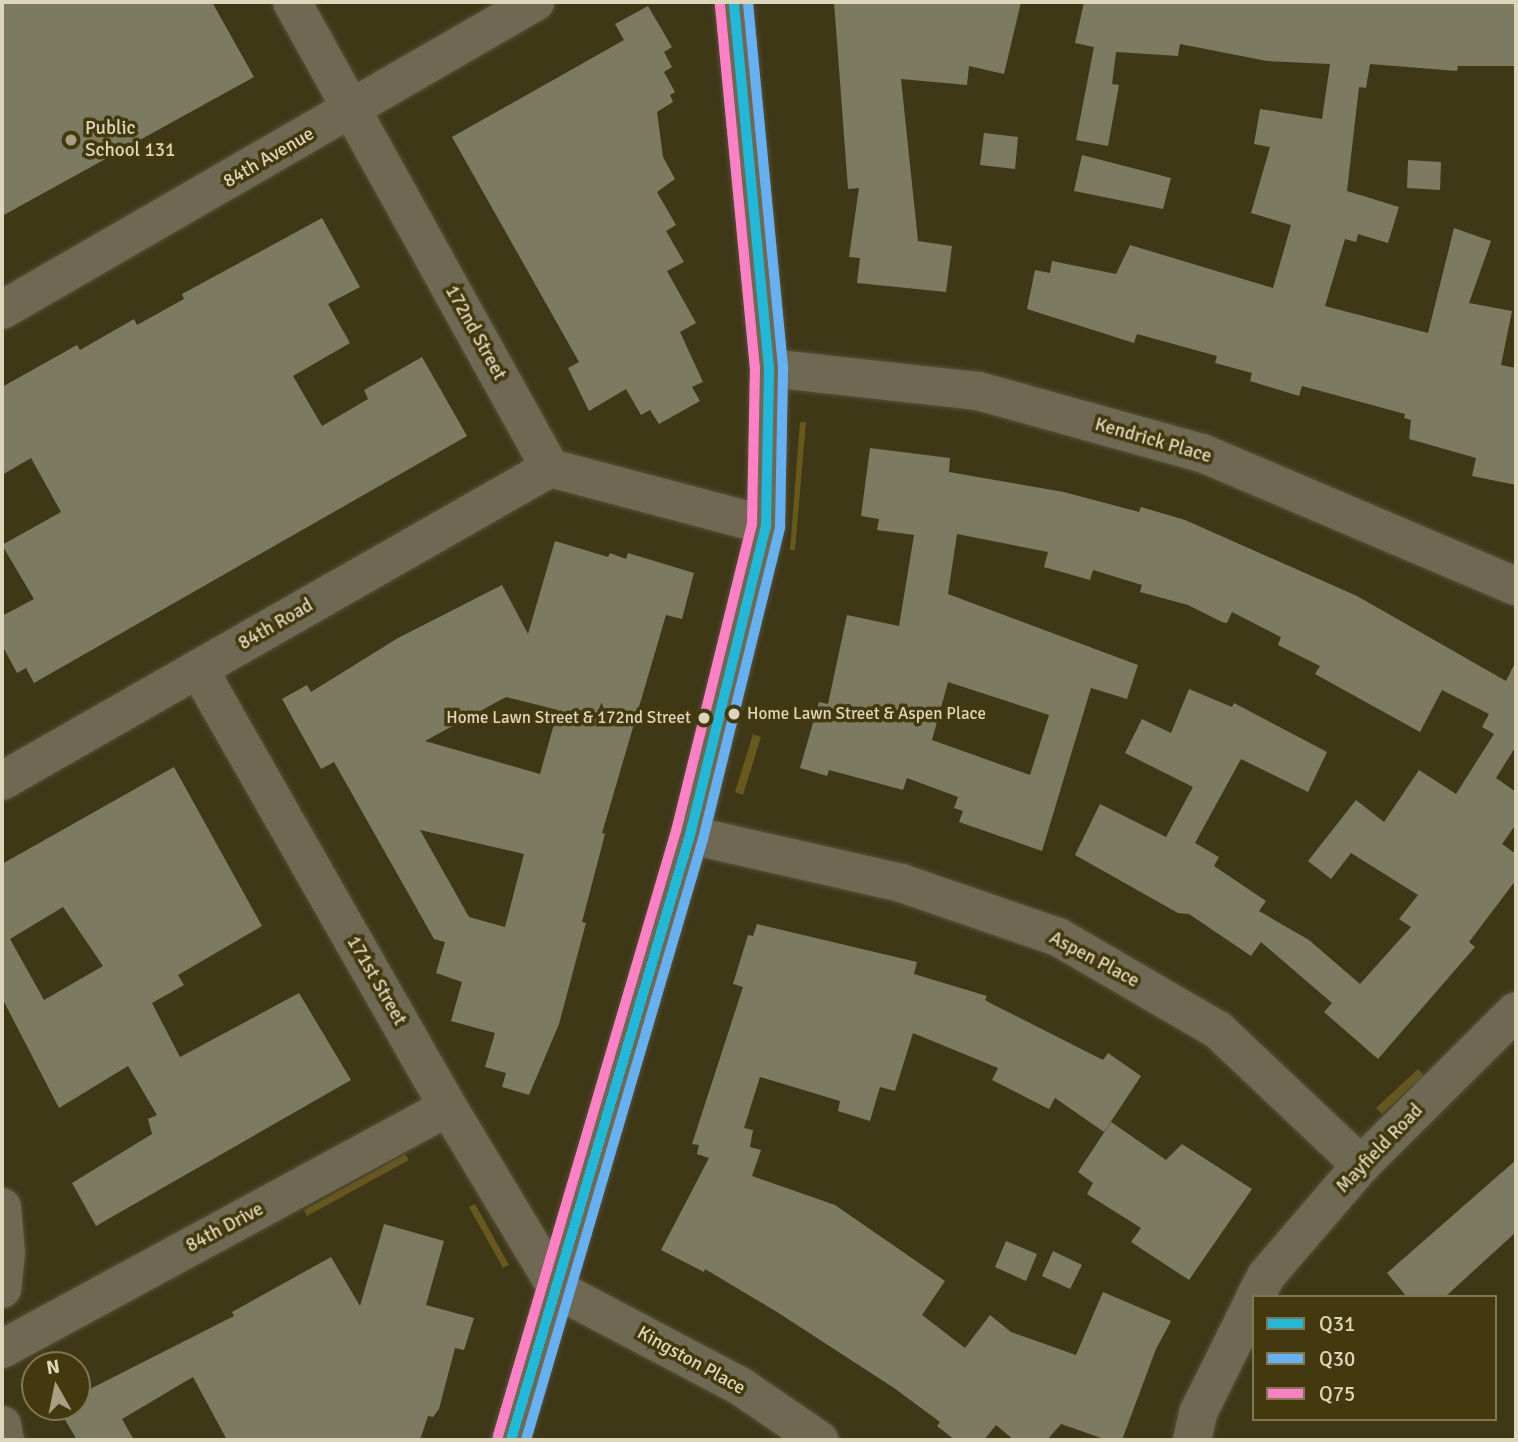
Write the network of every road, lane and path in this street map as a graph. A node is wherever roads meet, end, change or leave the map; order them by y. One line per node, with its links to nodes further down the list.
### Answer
1 (292, 2): 4 (street, 172nd Street)
2 (535, 2): 4 (street, 84th Avenue)
3 (734, 2): 6 (street)
4 (353, 110): 5 (street, 84th Avenue); 7 (street, 172nd Street)
5 (2, 310)
6 (769, 368): 8 (street); 9 (street, Kendrick Place)
7 (550, 468): 8 (street); 10 (street, 84th Road)
8 (766, 525): 12 (street)
9 (1516, 586)
10 (199, 670): 11 (street, 84th Road); 14 (street, 171st Street)
11 (2, 781)
12 (691, 835): 15 (street, Aspen Place); 18 (street)
13 (1516, 1011): 15 (street, Mayfield Road)
14 (448, 1107): 18 (street, 171st Street); 21 (street, 84th Drive)
15 (1361, 1165): 19 (street, Mayfield Road)
16 (2, 1207): 17 (street)
17 (2, 1289)
18 (558, 1290): 24 (street); 25 (street, Kingston Place)
19 (1256, 1295)
20 (1252, 1304): 26 (street, Mayfield Road)
21 (2, 1349)
22 (2, 1425): 23 (street)
23 (5, 1440)
24 (511, 1440)
25 (819, 1440)
26 (1192, 1440)

